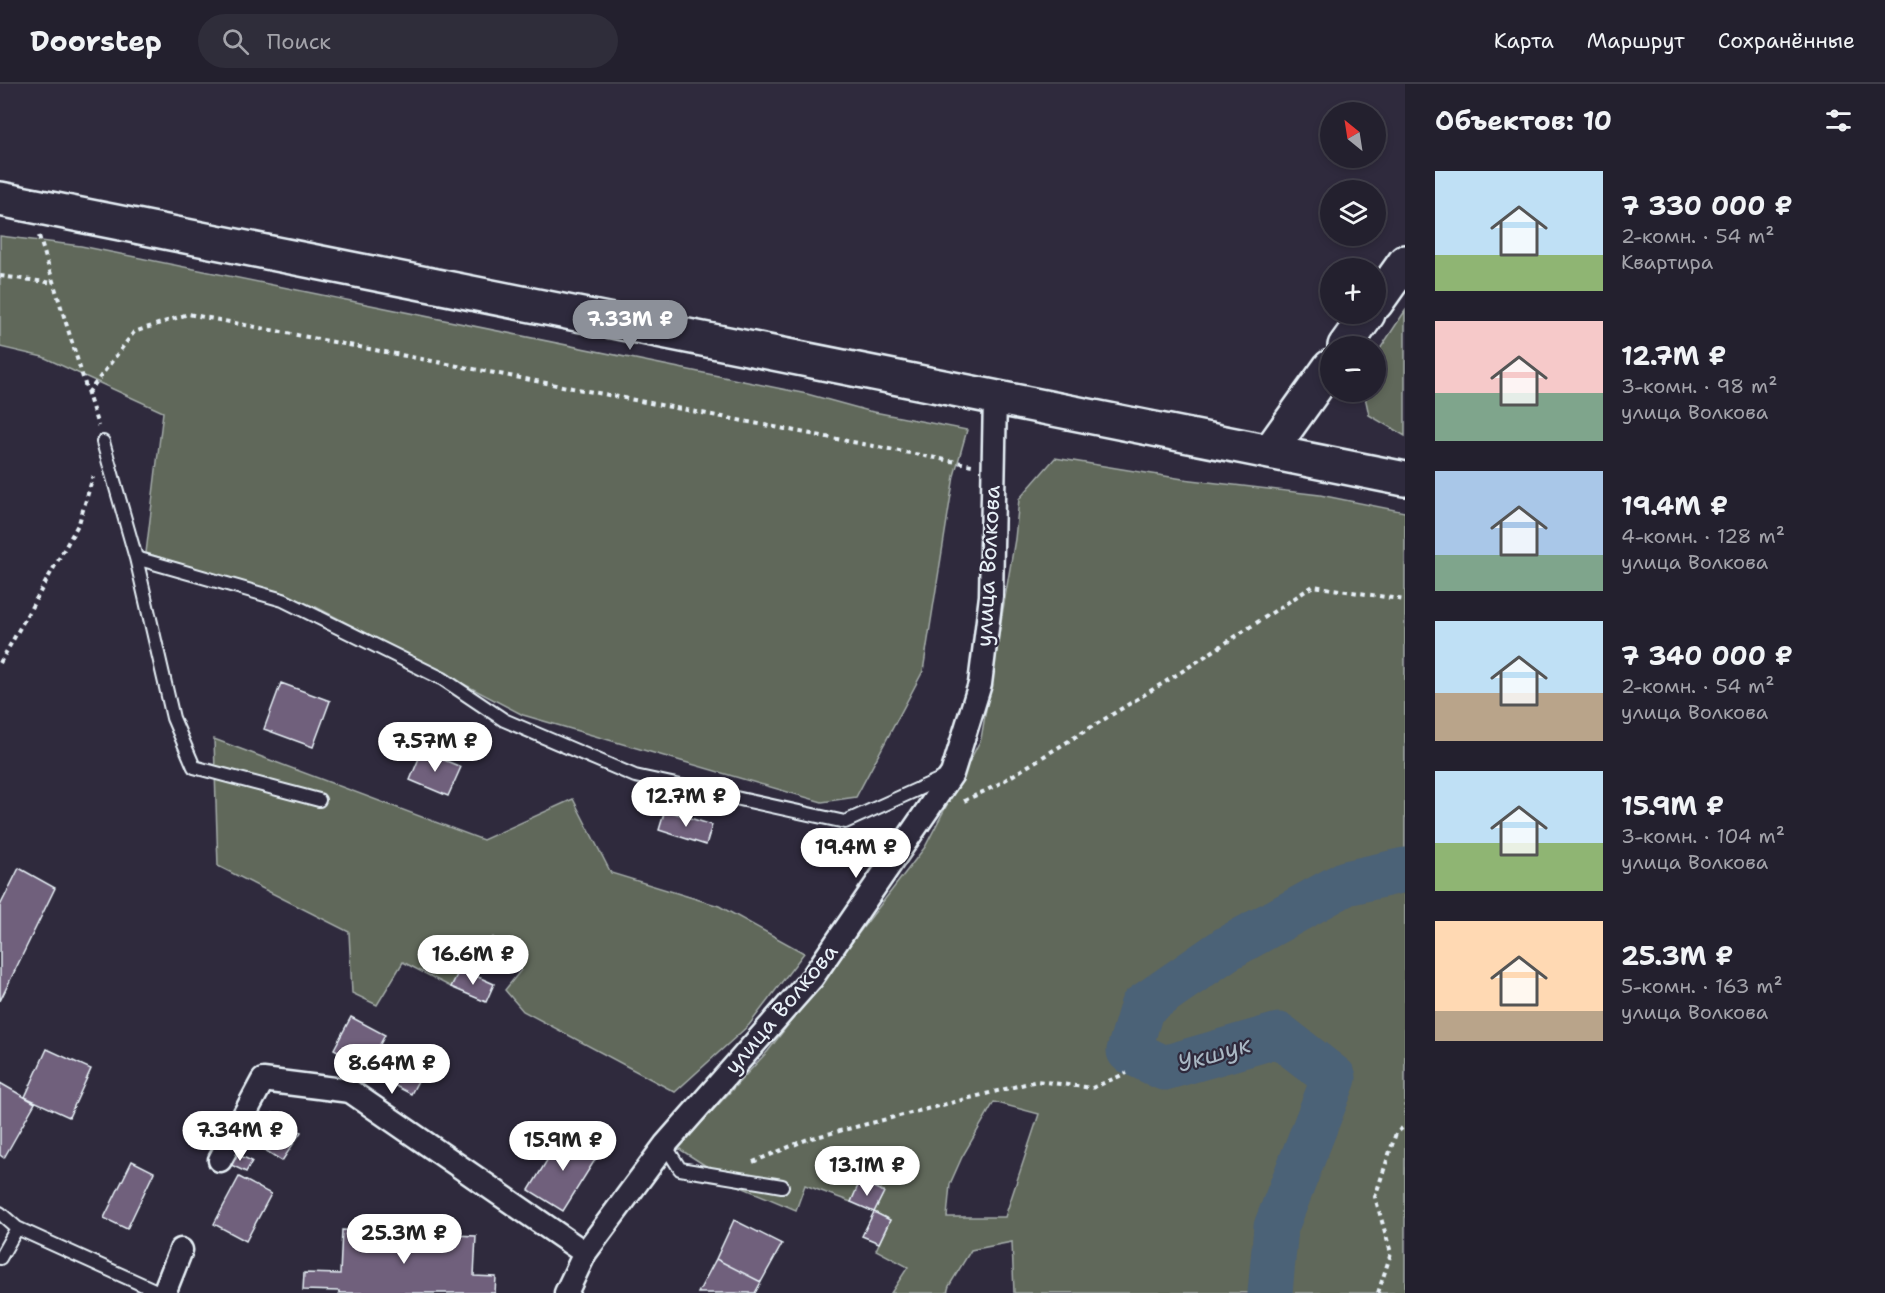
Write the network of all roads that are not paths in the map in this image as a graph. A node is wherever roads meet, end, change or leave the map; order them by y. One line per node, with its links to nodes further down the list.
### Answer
1 (15, 202): 5 (main road)
2 (1405, 262): 3 (main road)
3 (1386, 289)
4 (1320, 381): 7 (main road)
5 (995, 397): 7 (main road); 10 (street, улица Волкова)
6 (103, 442): 9 (lane)
7 (1270, 451): 8 (main road)
8 (1405, 479)
9 (136, 558): 10 (lane); 11 (lane)
10 (952, 774): 12 (street, улица Волкова)
11 (319, 800)
12 (665, 1145): 14 (lane); 18 (street, улица Волкова)
13 (220, 1160): 18 (street)
14 (782, 1186)
15 (0, 1213): 16 (lane)
16 (17, 1228): 19 (lane); 20 (lane)
17 (181, 1250): 20 (street)
18 (585, 1253): 21 (street, улица Волкова)
19 (0, 1258)
20 (162, 1293)
21 (566, 1293)

